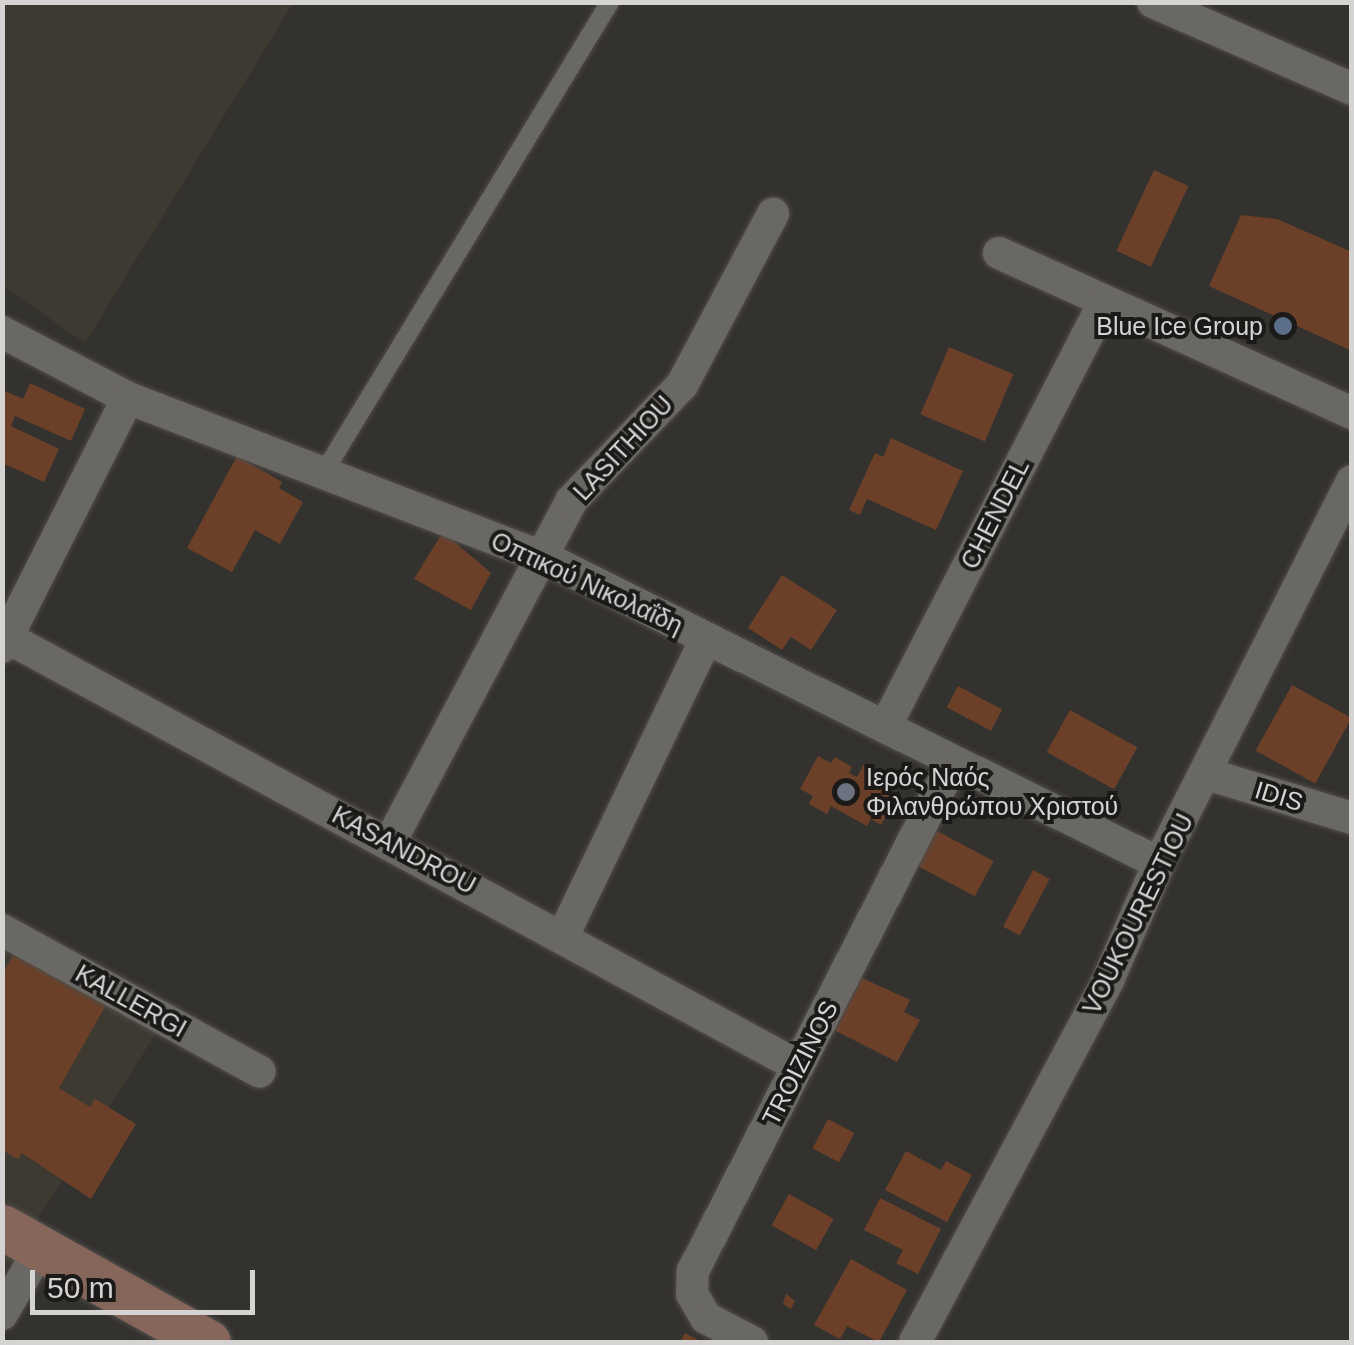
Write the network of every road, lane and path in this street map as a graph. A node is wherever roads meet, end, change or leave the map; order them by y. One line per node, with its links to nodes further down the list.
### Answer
1 (610, 2): 10 (lane)
2 (1152, 2): 3 (street)
3 (1352, 89)
4 (773, 214): 12 (street, LASITHIOU)
5 (1000, 253): 6 (street)
6 (1105, 301): 9 (street); 15 (street, CHENDEL)
7 (2, 332): 8 (street, Οπτικού Νικολαΐδη)
8 (128, 398): 10 (street, Οπτικού Νικολαΐδη); 14 (street)
9 (1352, 412)
10 (324, 472): 12 (street, Οπτικού Νικολαΐδη)
11 (1352, 481): 17 (street, VOUKOURESTIOU)
12 (543, 556): 13 (street, Οπτικού Νικολαΐδη); 19 (street, LASITHIOU)
13 (706, 639): 15 (street, Οπτικού Νικολαΐδη); 22 (street)
14 (5, 643): 19 (street, KASANDROU)
15 (886, 728): 16 (street, Οπτικού Νικολαΐδη)
16 (953, 762): 20 (street, Οπτικού Νικολαΐδη); 23 (street, TROIZINOS)
17 (1207, 774): 18 (street, IDIS); 20 (street, VOUKOURESTIOU)
18 (1352, 818)
19 (390, 842): 22 (street, KASANDROU)
20 (1160, 863): 29 (street, VOUKOURESTIOU)
21 (2, 930): 24 (street, KALLERGI)
22 (563, 936): 23 (street, KASANDROU)
23 (798, 1066): 28 (street, TROIZINOS)
24 (260, 1072)
25 (21, 1238): 26 (street); 27 (main road)
26 (2, 1314)
27 (208, 1342)
28 (752, 1342)
29 (915, 1342)

